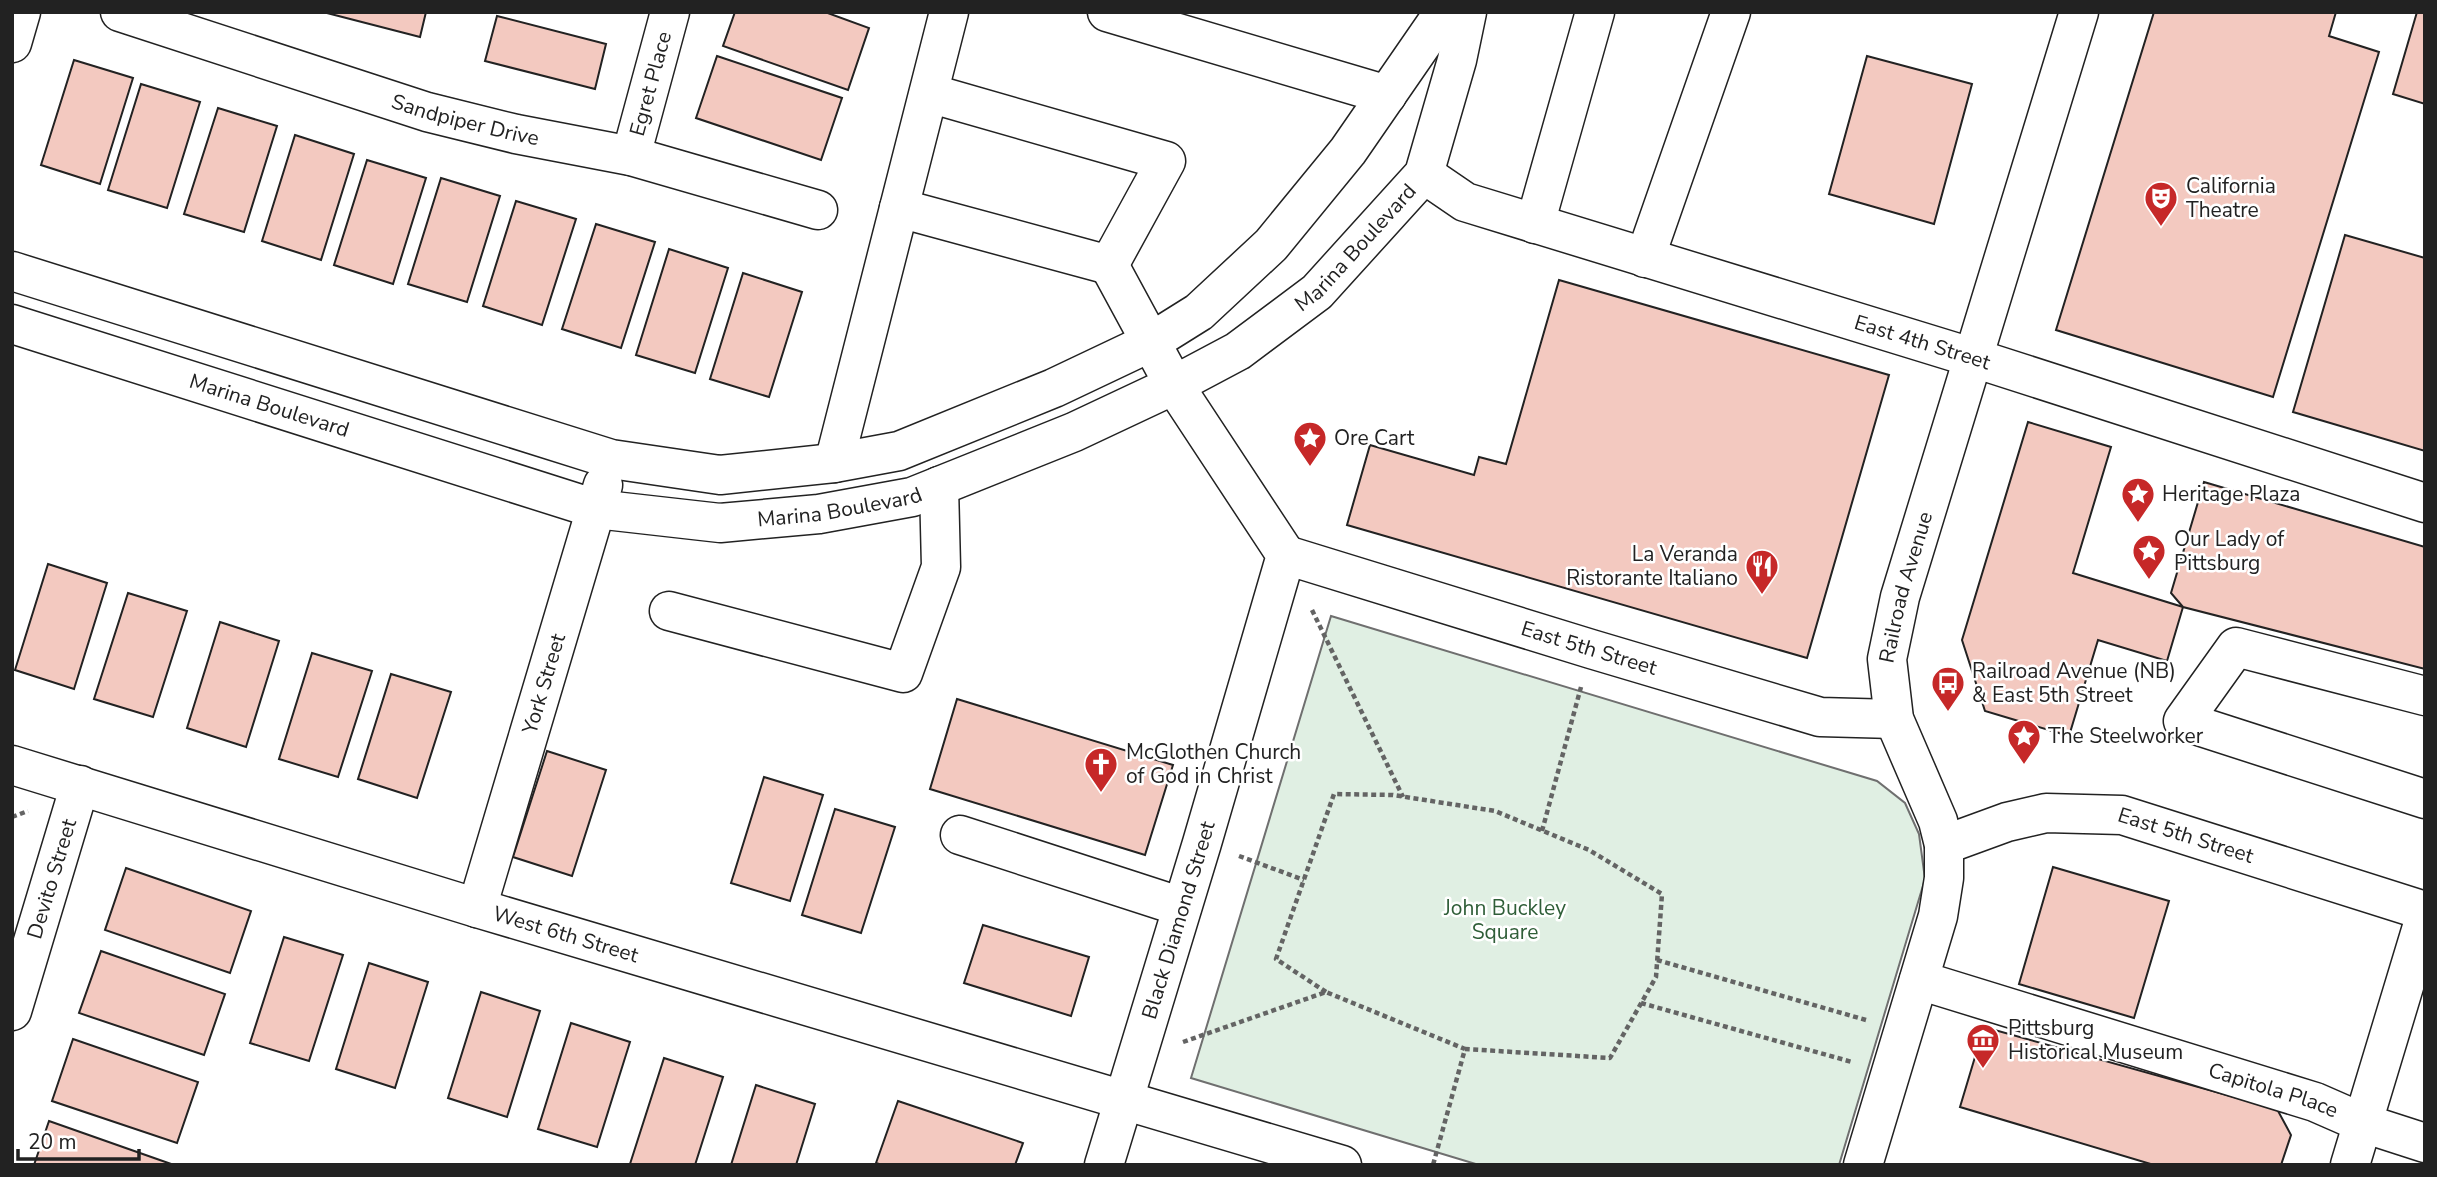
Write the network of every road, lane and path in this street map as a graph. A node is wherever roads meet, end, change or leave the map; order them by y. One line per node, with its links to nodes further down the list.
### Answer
1 (21, 12): 12 (street)
2 (120, 12): 11 (street, Sandpiper Drive)
3 (670, 12): 15 (street, Egret Place)
4 (949, 12): 13 (street)
5 (1107, 12): 14 (street)
6 (1444, 12): 14 (street, Marina Boulevard)
7 (1467, 12): 16 (street, Marina Boulevard)
8 (1595, 12): 19 (street)
9 (1731, 12): 20 (street)
10 (2079, 12): 25 (street, Railroad Avenue)
11 (210, 26): 15 (street, Sandpiper Drive)
12 (12, 43)
13 (929, 93): 17 (street); 21 (street)
14 (1387, 95): 24 (street, Marina Boulevard)
15 (631, 156): 18 (street, Sandpiper Drive)
16 (1424, 174): 19 (street, East 4th Street); 26 (street, Marina Boulevard)
17 (899, 208): 21 (street); 28 (street)
18 (818, 210)
19 (1535, 223): 20 (street, East 4th Street)
20 (1645, 258): 25 (street, East 4th Street)
21 (1109, 265): 24 (street)
22 (12, 271): 27 (street, Marina Boulevard)
23 (12, 324): 31 (street, Marina Boulevard)
24 (1151, 342): 26 (street); 28 (street, Marina Boulevard)
25 (1974, 358): 30 (street, East 4th Street); 36 (street, Railroad Avenue)
26 (1174, 386): 29 (street, Marina Boulevard); 32 (street)
27 (611, 460): 28 (street, Marina Boulevard); 31 (street, York Street)
28 (834, 463)
29 (939, 486): 31 (street, Marina Boulevard); 33 (street)
30 (2425, 503)
31 (596, 509): 47 (street, York Street)
32 (1286, 555): 34 (street, East 5th Street); 39 (path); 43 (street, Black Diamond Street)
33 (669, 611)
34 (1591, 649): 36 (street, East 5th Street); 41 (path)
35 (2425, 696): 40 (street)
36 (1894, 719): 44 (street, Railroad Avenue)
37 (12, 765): 38 (street, West 6th Street)
38 (80, 785): 47 (street, West 6th Street); 54 (street, Devito Street)
39 (1403, 797): 41 (path); 45 (path)
40 (2425, 799)
41 (1542, 831): 50 (path)
42 (960, 835): 46 (street)
43 (1202, 843): 45 (path); 46 (street, Black Diamond Street)
44 (1944, 845): 48 (street, East 5th Street); 51 (street, Railroad Avenue)
45 (1304, 880): 52 (path)
46 (1182, 907): 57 (street, Black Diamond Street)
47 (477, 908): 59 (street, West 6th Street)
48 (2425, 911)
49 (2425, 917): 60 (street)
50 (1657, 960): 53 (path); 55 (path)
51 (1919, 980): 55 (street, Railroad Avenue); 60 (street, Capitola Place)
52 (1326, 992): 56 (path); 57 (path)
53 (1641, 1003): 56 (path); 58 (path)
54 (12, 1011)
55 (1903, 1031): 58 (street, Railroad Avenue)
56 (1465, 1049): 64 (path)
57 (1135, 1059): 59 (street, Black Diamond Street)
58 (1890, 1073): 65 (street, Railroad Avenue)
59 (1123, 1099): 62 (street, Black Diamond Street); 63 (street, West 6th Street)
60 (2363, 1123): 61 (street, Capitola Place); 66 (street)
61 (2425, 1143)
62 (1104, 1165)
63 (1342, 1165)
64 (1433, 1165)
65 (1863, 1165)
66 (2350, 1165)

